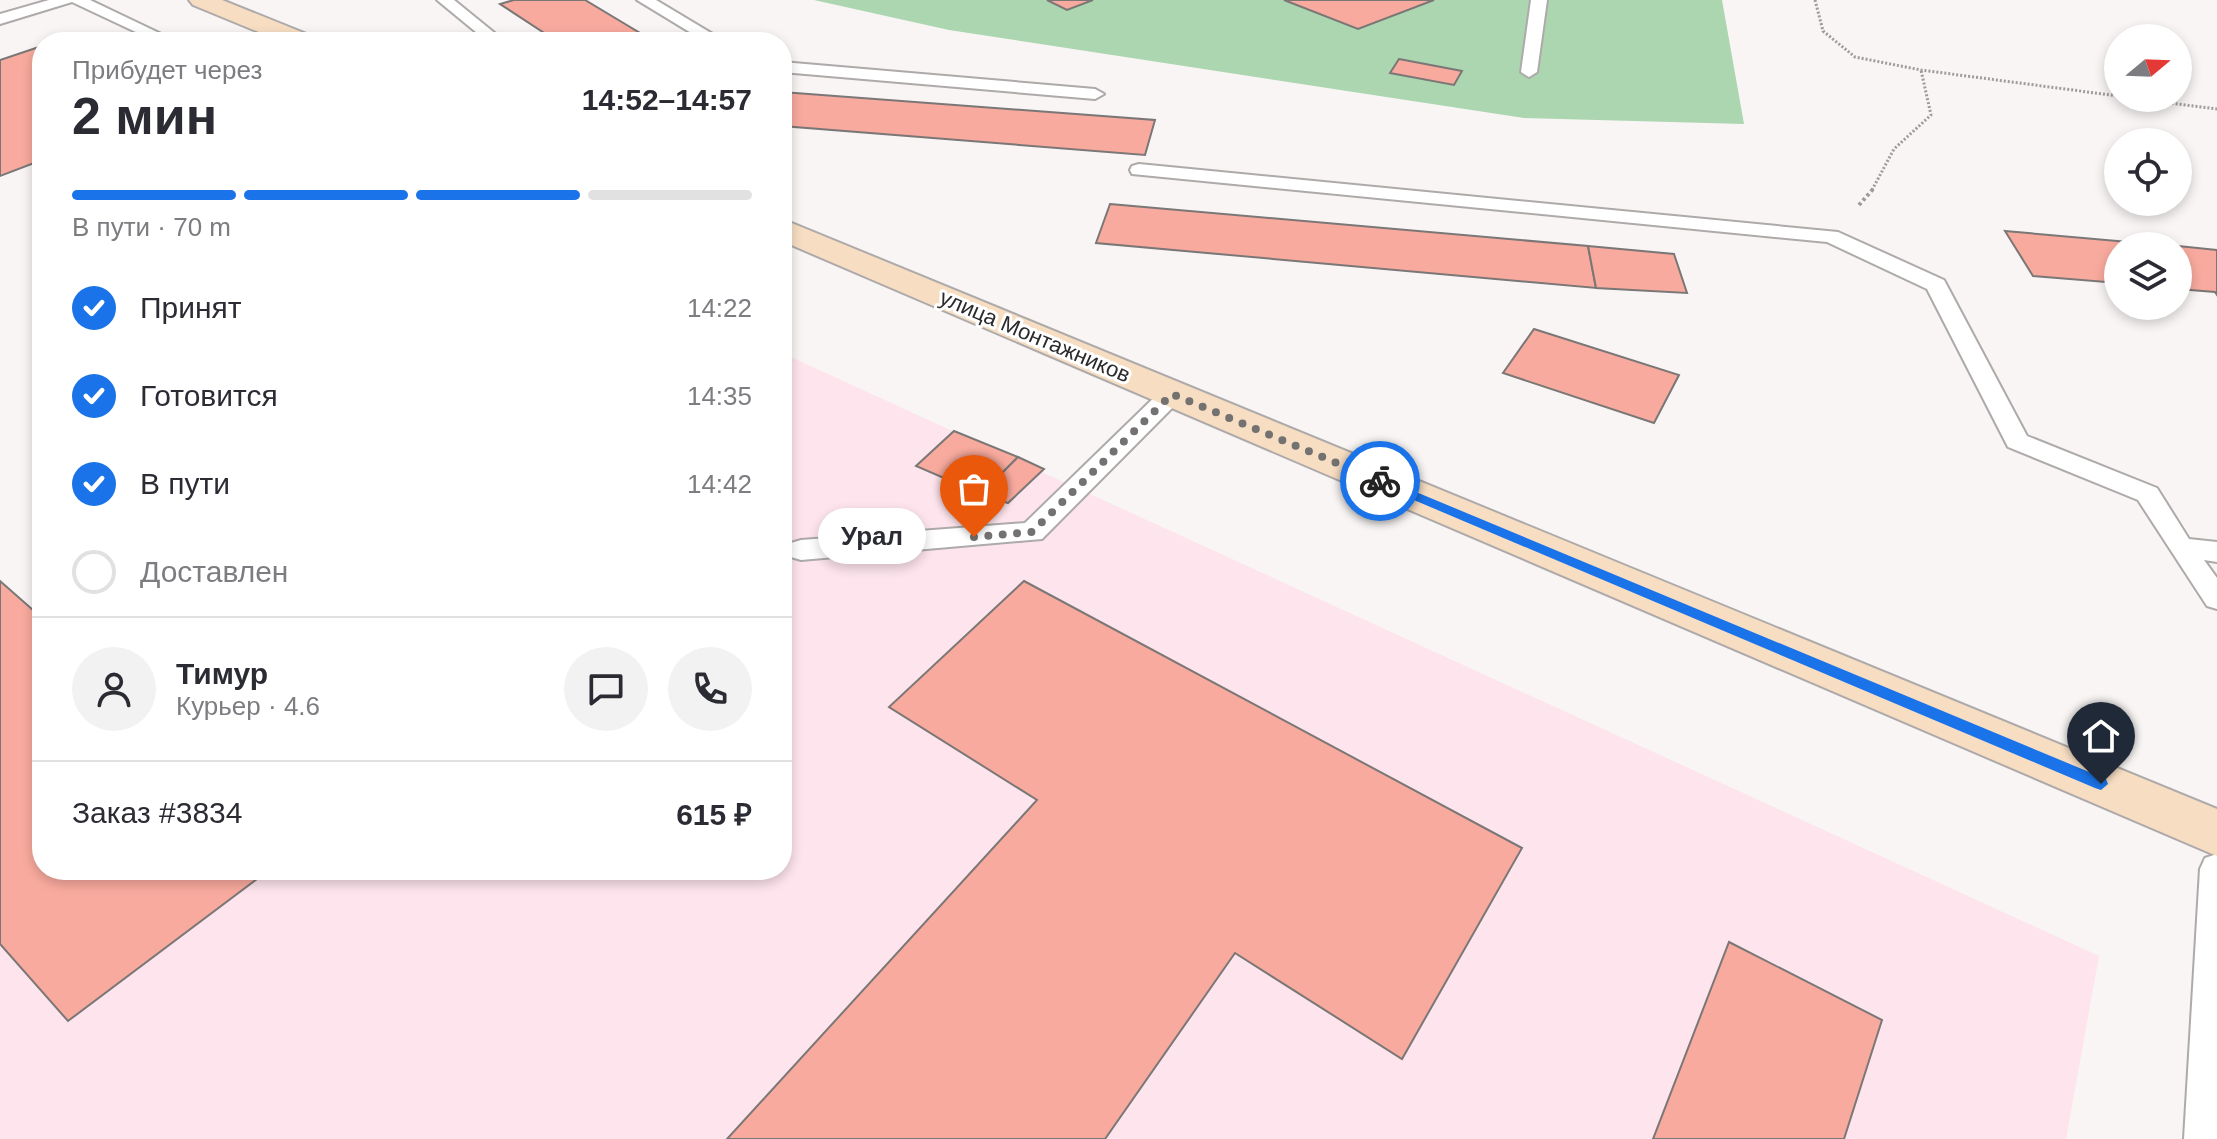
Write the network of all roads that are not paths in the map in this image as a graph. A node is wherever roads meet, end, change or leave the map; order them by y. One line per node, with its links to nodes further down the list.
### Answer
1 (66, 0): 7 (lane)
2 (78, 0): 8 (lane)
3 (201, 0): 9 (street)
4 (445, 0): 10 (lane)
5 (645, 0): 11 (lane)
6 (1539, 0): 13 (lane)
7 (0, 19)
8 (148, 32)
9 (280, 32)
10 (485, 32)
11 (701, 32)
12 (792, 68): 14 (lane)
13 (1529, 72)
14 (1095, 94)
15 (1139, 170): 18 (lane)
16 (792, 233): 17 (street, улица Монтажников)
17 (1172, 394): 19 (lane); 22 (street, улица Монтажников)
18 (2180, 547): 20 (lane); 21 (lane)
19 (801, 550)
20 (2217, 552)
21 (2217, 599)
22 (2217, 833)
23 (2217, 869): 24 (lane)
24 (2204, 1139)

